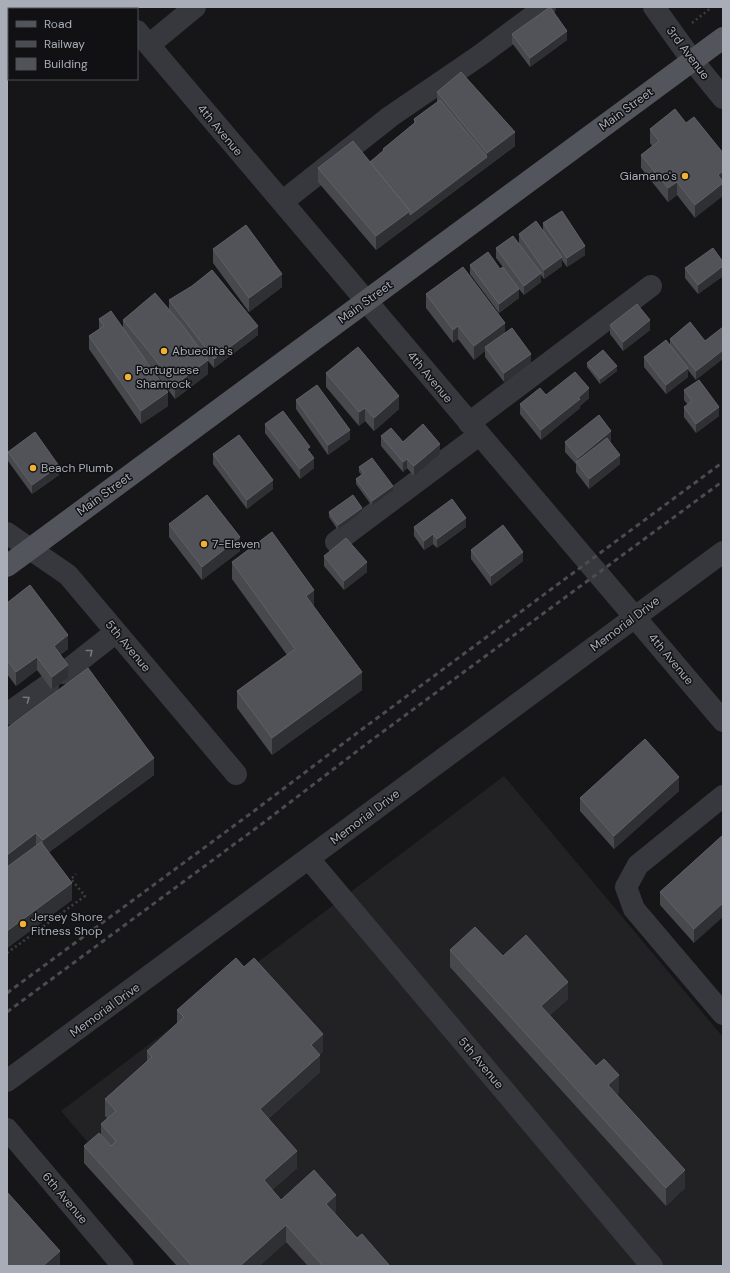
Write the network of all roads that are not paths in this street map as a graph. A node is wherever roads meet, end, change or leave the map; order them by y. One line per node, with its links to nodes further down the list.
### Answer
1 (195, 7): 4 (street)
2 (545, 7): 8 (street)
3 (654, 7): 6 (street, 3rd Avenue)
4 (143, 38): 8 (street, 4th Avenue)
5 (723, 38): 6 (main road, Main Street)
6 (692, 60): 7 (street, 3rd Avenue); 10 (main road, Main Street)
7 (723, 98)
8 (282, 202): 10 (street, 4th Avenue)
9 (651, 286): 11 (street)
10 (366, 301): 11 (street, 4th Avenue); 14 (main road, Main Street)
11 (474, 429): 13 (street); 17 (street, 4th Avenue)
12 (7, 533): 14 (street, 5th Avenue)
13 (336, 542)
14 (30, 549): 16 (main road, Main Street); 18 (street, 5th Avenue)
15 (723, 552): 17 (street, Memorial Drive)
16 (7, 566)
17 (635, 617): 20 (street, 4th Avenue); 23 (street, Memorial Drive)
18 (116, 632): 19 (street, one-way to 18); 21 (street, 5th Avenue)
19 (7, 714)
20 (723, 721)
21 (236, 774)
22 (723, 796): 24 (street)
23 (310, 859): 25 (street, Memorial Drive); 28 (street, 5th Avenue)
24 (723, 1014)
25 (7, 1081)
26 (7, 1129): 27 (street, 6th Avenue)
27 (123, 1266)
28 (652, 1266)

